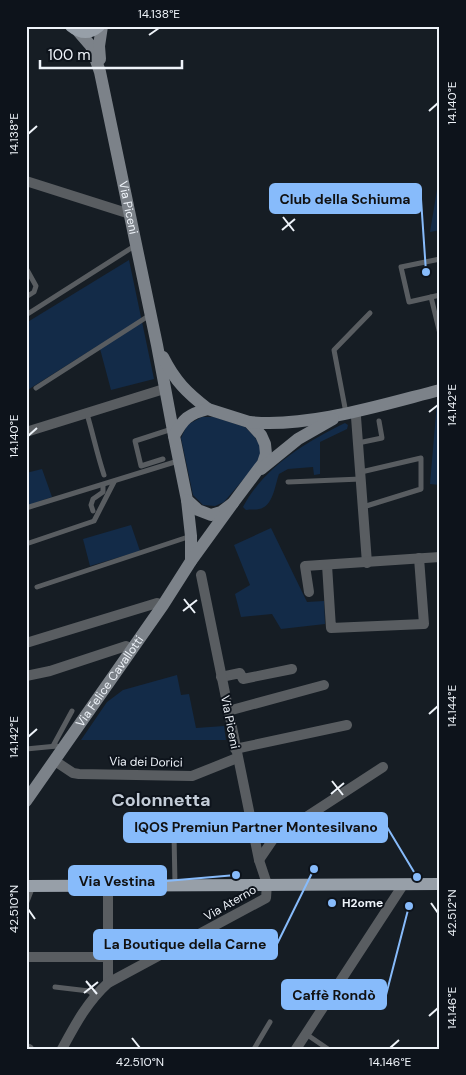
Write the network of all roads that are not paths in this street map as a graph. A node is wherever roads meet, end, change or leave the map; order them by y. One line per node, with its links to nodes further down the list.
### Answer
1 (101, 26): 2 (main road); 3 (main road, Via Piceni)
2 (75, 29): 3 (main road, Via Piceni)
3 (100, 72): 5 (main road, Via Piceni)
4 (26, 181): 5 (street)
5 (130, 214): 6 (main road, Via Piceni)
6 (136, 245): 13 (lane); 14 (main road, Via Piceni)
7 (440, 258): 11 (lane)
8 (26, 268): 10 (lane)
9 (440, 295): 11 (lane)
10 (26, 297)
11 (431, 297): 15 (lane)
12 (370, 313): 23 (lane)
13 (26, 315)
14 (151, 315): 16 (main road, Via Piceni); 18 (lane)
15 (440, 334)
16 (157, 345): 17 (main road, Via Piceni); 19 (main road, Via Piceni)
17 (180, 386): 19 (lane); 21 (main road, Via Piceni)
18 (36, 388)
19 (164, 389): 22 (street); 27 (main road, Via Piceni)
20 (440, 390): 23 (main road)
21 (208, 409): 25 (main road); 27 (main road)
22 (87, 413): 26 (street); 32 (lane)
23 (348, 415): 25 (main road); 28 (street); 31 (main road)
24 (378, 421): 28 (lane)
25 (249, 422): 31 (main road)
26 (26, 432)
27 (173, 433): 29 (lane); 30 (main road)
28 (358, 443): 33 (street)
29 (163, 459)
30 (179, 461): 34 (lane); 37 (main road)
31 (258, 471): 38 (main road)
32 (104, 475)
33 (360, 476): 35 (lane); 39 (street); 39 (lane)
34 (114, 482): 36 (lane); 43 (lane)
35 (288, 482)
36 (103, 485): 40 (lane); 41 (lane)
37 (187, 500): 38 (main road); 42 (main road)
38 (233, 503): 46 (main road, Via Felice Cavallotti)
39 (363, 507): 47 (street)
40 (26, 508)
41 (93, 511)
42 (191, 536): 46 (main road); 50 (lane)
43 (26, 544)
44 (440, 557): 45 (street)
45 (420, 558): 47 (street); 48 (street)
46 (191, 561): 49 (lane, Via Piceni); 52 (main road, Via Felice Cavallotti)
47 (367, 563): 48 (street)
48 (327, 564): 51 (street)
49 (201, 576): 57 (street, Via Piceni)
50 (37, 587)
51 (310, 592)
52 (164, 605): 53 (street); 54 (main road, Via Felice Cavallotti)
53 (26, 643)
54 (132, 650): 56 (street); 62 (main road, Via Felice Cavallotti)
55 (292, 669): 57 (street)
56 (26, 676)
57 (221, 677): 60 (street, Via Piceni)
58 (324, 684): 60 (street)
59 (72, 711): 62 (lane)
60 (228, 711): 64 (street, Via Piceni)
61 (347, 725): 64 (street, Via dei Dorici)
62 (58, 748): 63 (lane); 65 (main road, Via Felice Cavallotti)
63 (26, 750)
64 (236, 753): 65 (street, Via dei Dorici); 69 (street, Via Piceni)
65 (55, 761): 67 (main road, Via Felice Cavallotti)
66 (383, 767): 69 (street)
67 (26, 801)
68 (174, 834): 72 (lane)
69 (258, 860): 70 (street, Via Piceni)
70 (267, 884): 72 (main road); 73 (main road); 79 (street, Via Aterno)
71 (439, 884): 73 (main road)
72 (174, 885): 75 (main road)
73 (403, 885): 83 (street)
74 (30, 886): 75 (main road); 76 (lane)
75 (108, 886): 77 (street)
76 (26, 904)
77 (109, 956): 78 (street); 79 (street)
78 (26, 957)
79 (108, 984): 81 (street, Via Aterno)
80 (55, 987): 81 (lane)
81 (95, 996): 84 (street, Via Aterno)
82 (270, 1022): 85 (lane)
83 (305, 1034): 86 (street); 87 (lane)
84 (62, 1049)
85 (254, 1049)
86 (296, 1049)
87 (328, 1049)

